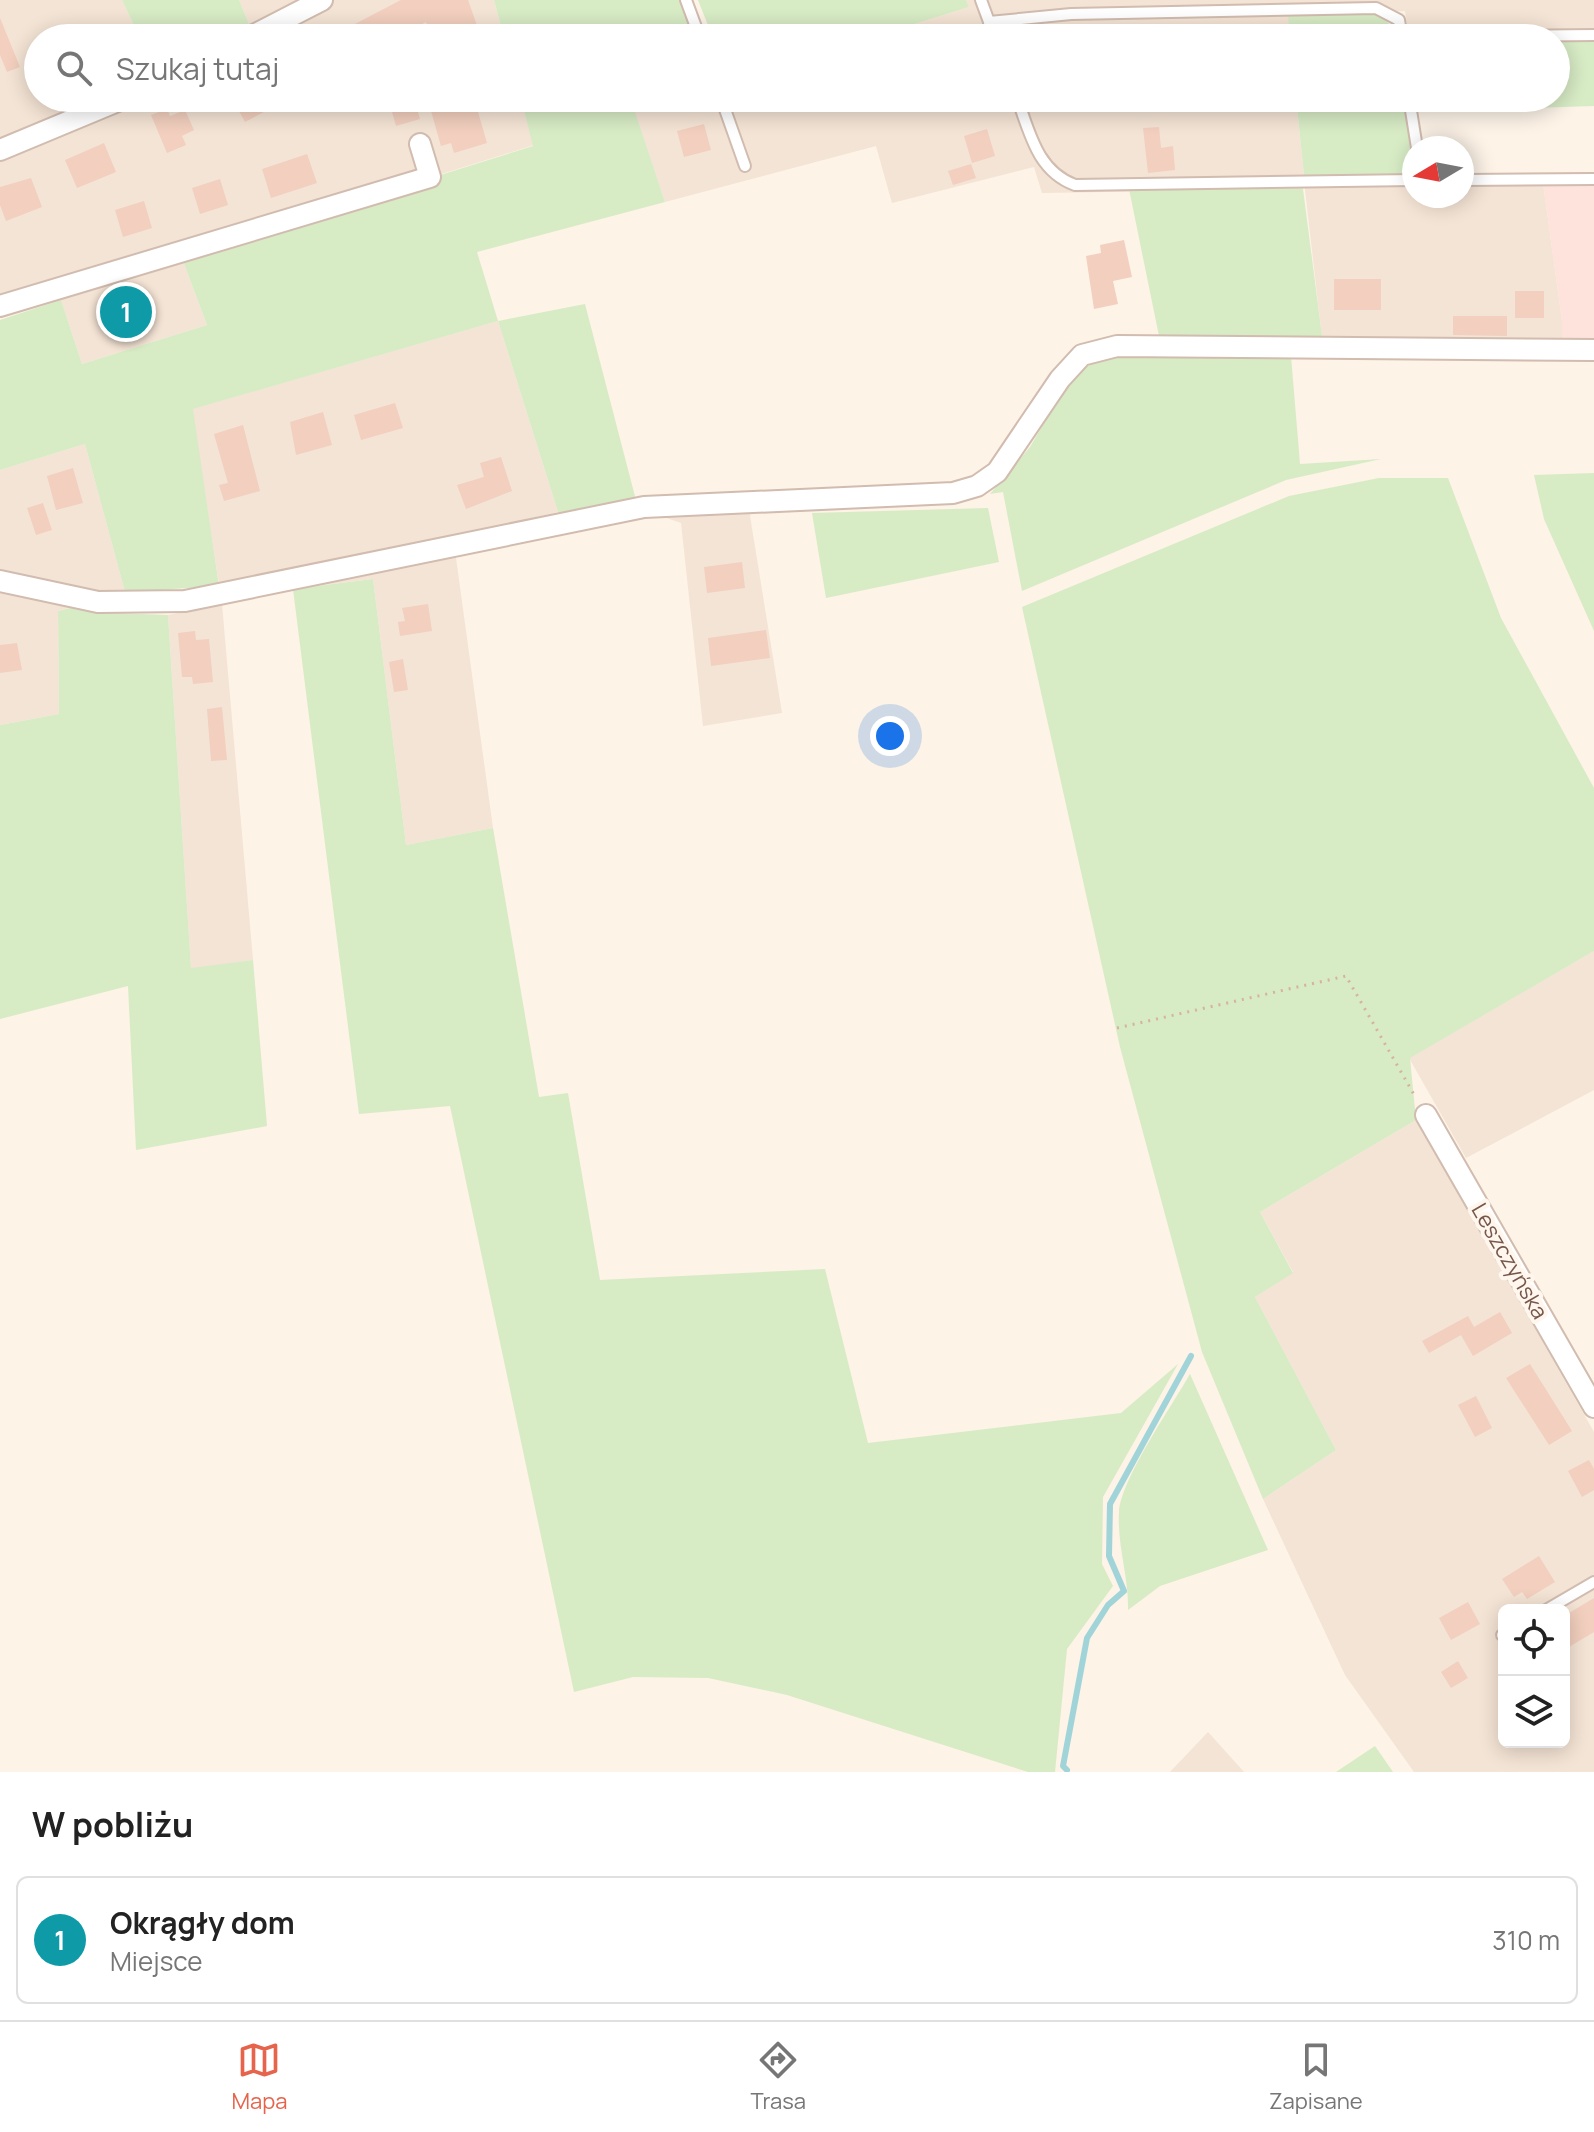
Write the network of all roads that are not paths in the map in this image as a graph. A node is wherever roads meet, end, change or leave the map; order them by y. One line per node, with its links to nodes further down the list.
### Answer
1 (322, 0): 5 (street)
2 (686, 0): 6 (lane)
3 (981, 0): 4 (lane)
4 (989, 22): 7 (lane)
5 (275, 24)
6 (695, 24)
7 (1400, 24)
8 (1570, 35): 9 (lane)
9 (1594, 35)
10 (91, 112): 16 (street)
11 (726, 112): 17 (lane)
12 (1023, 112): 19 (lane)
13 (1411, 112): 14 (lane)
14 (1415, 136)
15 (420, 144): 21 (street)
16 (0, 150)
17 (745, 166)
18 (1594, 179): 20 (lane)
19 (1402, 180)
20 (1474, 180)
21 (0, 306)
22 (1594, 350): 23 (street)
23 (0, 581)
24 (1426, 1115): 25 (street, Leszczyńska)
25 (1594, 1407)
26 (1594, 1582): 27 (lane)
27 (1556, 1604)

